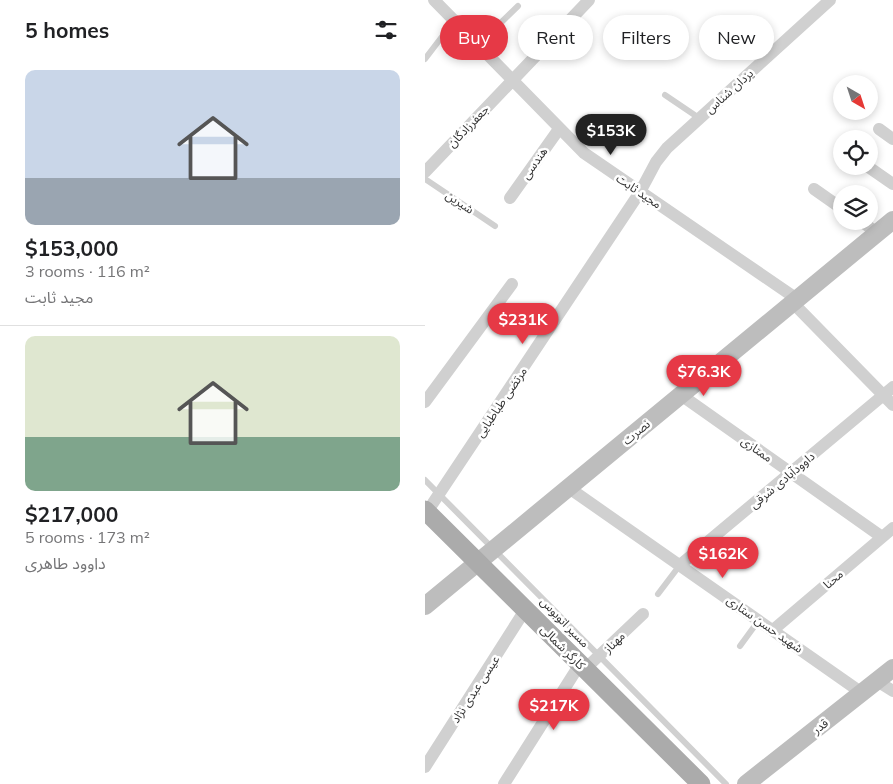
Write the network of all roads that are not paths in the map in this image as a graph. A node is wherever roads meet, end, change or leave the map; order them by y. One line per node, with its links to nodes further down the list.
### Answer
1 (434, 0): 5 (street, مجید ثابت)
2 (589, 0): 10 (street, جعفرزادگان)
3 (830, 0): 12 (street, یزدان شناس)
4 (518, 6): 6 (lane)
5 (448, 15)
6 (508, 16)
7 (440, 39): 8 (lane)
8 (425, 59)
9 (492, 60): 10 (street, مجید ثابت)
10 (512, 81): 13 (street, مجید ثابت); 16 (street, جعفرزادگان)
11 (665, 95): 12 (lane)
12 (699, 118): 21 (street, یزدان شناس)
13 (559, 129): 21 (street, مجید ثابت); 22 (street, هندسی)
14 (879, 129): 15 (street)
15 (893, 140)
16 (425, 172)
17 (878, 174): 19 (street)
18 (425, 179): 25 (lane, شیرین)
19 (893, 184)
20 (814, 189): 23 (street)
21 (640, 192): 29 (street, مجید ثابت); 37 (street, مرتضی طباطبایی)
22 (510, 198)
23 (833, 202)
24 (893, 220): 27 (main road, نصرت)
25 (495, 226)
26 (873, 230): 27 (street)
27 (877, 233): 29 (main road, نصرت)
28 (512, 284): 32 (street)
29 (795, 301): 30 (street, مجید ثابت); 31 (main road, نصرت)
30 (888, 391): 33 (street, مجید ثابت); 34 (street, داوودآبادی شرقی)
31 (681, 395): 34 (street, ممتازی); 36 (main road, نصرت)
32 (425, 402)
33 (893, 405)
34 (791, 472): 40 (street, ممتازی); 43 (street, داوودآبادی شرقی)
35 (425, 480): 37 (lane, مسیر اتوبوس)
36 (569, 488): 41 (main road, نصرت); 43 (street, شهید حسن ستاری)
37 (439, 494): 38 (street, مرتضی طباطبایی); 41 (lane, مسیر اتوبوس)
38 (426, 511): 42 (main road, کارگر شمالی)
39 (893, 528): 40 (street, محنا)
40 (882, 537): 49 (street, محنا)
41 (495, 549): 42 (main road, نصرت); 51 (lane, مسیر اتوبوس)
42 (478, 563): 45 (main road); 46 (main road, کارگر شمالی)
43 (680, 565): 44 (lane); 48 (street, شهید حسن ستاری)
44 (658, 594)
45 (425, 606)
46 (525, 610): 51 (main road, کارگر شمالی); 56 (street, عیسی عبدی نژاد)
47 (643, 614): 51 (street, مهناز)
48 (759, 620): 49 (street, شهید حسن ستاری); 50 (lane)
49 (773, 630): 55 (street, شهید حسن ستاری)
50 (740, 646)
51 (588, 663): 57 (street, مهناز); 58 (main road, کارگر شمالی); 59 (lane, مسیر اتوبوس)
52 (893, 668): 53 (main road, قدر)
53 (877, 681): 54 (street); 55 (main road, قدر)
54 (893, 691)
55 (862, 693): 60 (main road, قدر)
56 (425, 767)
57 (504, 784)
58 (700, 784)
59 (726, 784)
60 (746, 784)

